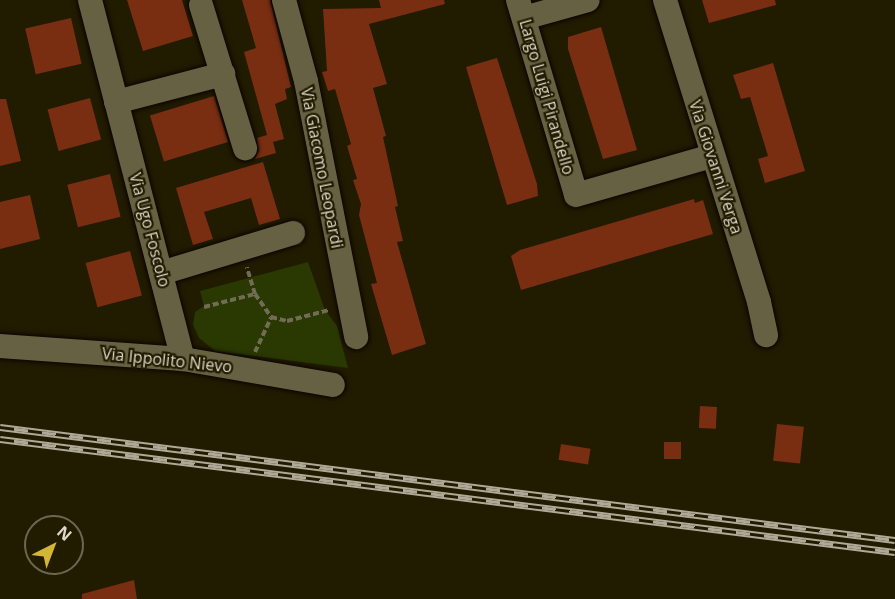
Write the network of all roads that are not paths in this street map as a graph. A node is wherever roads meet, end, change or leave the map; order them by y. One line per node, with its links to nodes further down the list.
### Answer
1 (90, 0): 8 (street, Via Ugo Foscolo)
2 (284, 0): 14 (street, Via Giacomo Leopardi)
3 (588, 0): 6 (street)
4 (665, 0): 10 (street, Via Giovanni Verga)
5 (201, 5): 7 (street)
6 (521, 9): 10 (street, Largo Luigi Pirandello)
7 (223, 74): 8 (street); 9 (street)
8 (116, 102): 12 (street, Via Ugo Foscolo)
9 (245, 148)
10 (712, 156): 13 (street, Via Giovanni Verga)
11 (293, 233): 12 (street)
12 (161, 273): 16 (street, Via Ugo Foscolo)
13 (766, 334)
14 (356, 337)
15 (0, 346): 16 (street, Via Ippolito Nievo)
16 (183, 359): 17 (street, Via Ippolito Nievo)
17 (333, 385)

